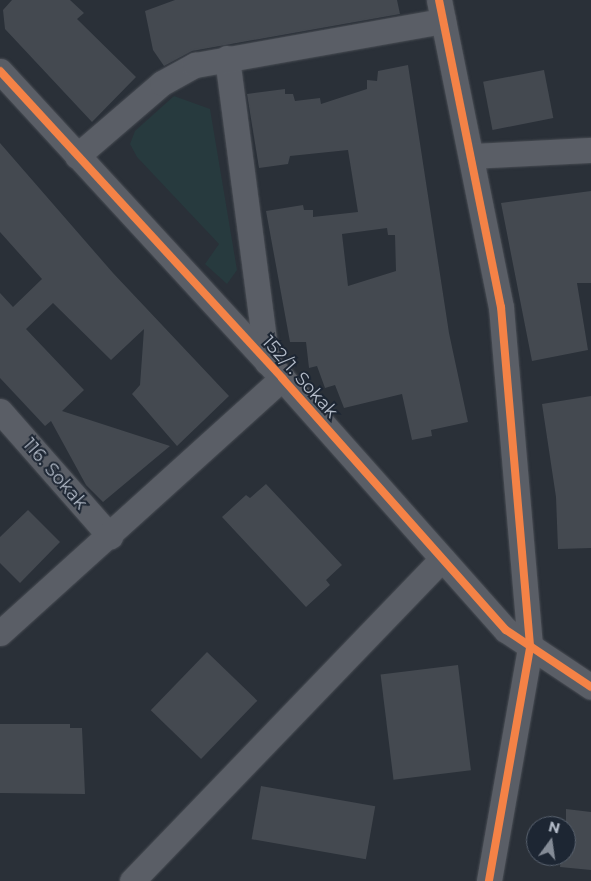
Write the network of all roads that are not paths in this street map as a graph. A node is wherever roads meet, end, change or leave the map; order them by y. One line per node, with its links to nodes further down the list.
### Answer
1 (441, 11): 2 (street); 6 (street)
2 (227, 58): 5 (street); 7 (street)
3 (0, 71): 5 (street, 152/1. Sokak)
4 (591, 150): 6 (street)
5 (77, 156): 7 (street, 152/1. Sokak)
6 (472, 156): 12 (street)
7 (275, 370): 9 (street); 10 (street, 152/1. Sokak)
8 (0, 411): 9 (street, 116. Sokak)
9 (110, 536): 11 (street)
10 (442, 559): 12 (street, 152/1. Sokak); 14 (street)
11 (0, 633)
12 (530, 648): 13 (street, 152/1. Sokak); 15 (street)
13 (591, 687)
14 (132, 881)
15 (489, 881)

